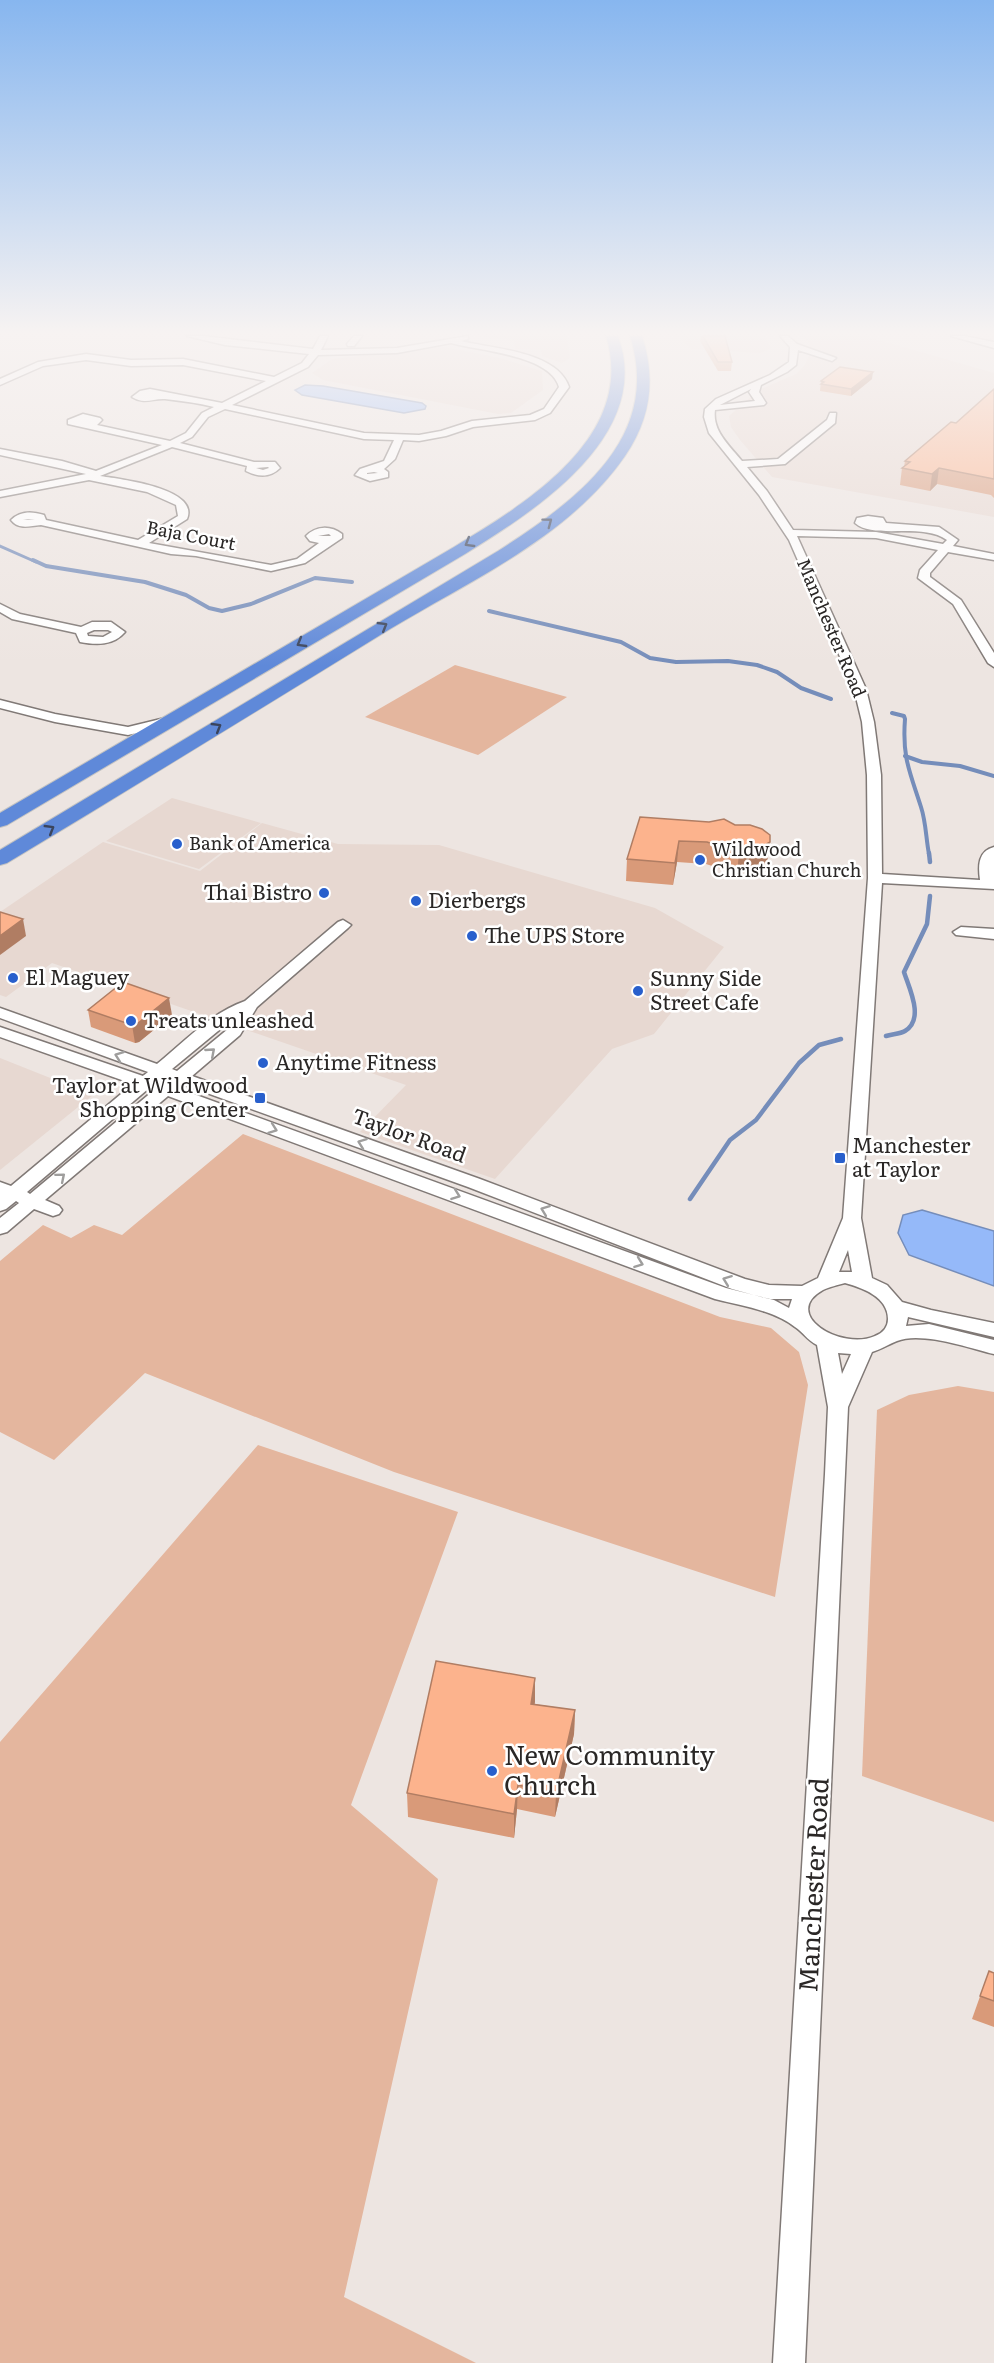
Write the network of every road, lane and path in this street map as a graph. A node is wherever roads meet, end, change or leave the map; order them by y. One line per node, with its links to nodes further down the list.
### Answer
1 (166, 446): 12 (street)
2 (180, 446): 10 (street)
3 (396, 446): 11 (street)
4 (591, 446): 28 (highway, one-way to 28)
5 (624, 446): 33 (highway, one-way to 5)
6 (725, 446): 9 (street, Manchester Road)
7 (801, 446): 9 (street)
8 (0, 452): 12 (street)
9 (740, 464): 16 (street, Manchester Road)
10 (253, 465)
11 (378, 470)
12 (92, 475): 13 (street); 18 (street)
13 (0, 494)
14 (41, 522): 18 (street, Baja Court)
15 (879, 526): 19 (street)
16 (791, 537): 19 (street); 34 (street, Manchester Road)
17 (328, 541): 18 (street, Baja Court)
18 (141, 543)
19 (942, 551): 20 (street); 21 (street); 24 (street)
20 (994, 557)
21 (994, 566)
22 (0, 607): 23 (street)
23 (82, 631)
24 (994, 663)
25 (0, 695): 27 (street)
26 (0, 704): 27 (street)
27 (68, 719): 29 (street)
28 (165, 722): 29 (street); 30 (highway)
29 (89, 726): 30 (street)
30 (110, 756): 31 (highway)
31 (0, 821)
32 (994, 851): 35 (street)
33 (0, 859)
34 (875, 878): 35 (street); 49 (street, Manchester Road)
35 (991, 885)
36 (343, 925): 39 (street)
37 (961, 932): 38 (street)
38 (994, 934)
39 (251, 1004): 42 (street); 43 (street, one-way to 39)
40 (0, 1013): 42 (street, Taylor Road, one-way to 40)
41 (0, 1032): 44 (street, Taylor Road)
42 (160, 1070): 43 (street, Taylor Road); 44 (street)
43 (181, 1078): 45 (street); 53 (street, Taylor Road, one-way to 43)
44 (146, 1083): 45 (street, Taylor Road); 46 (street)
45 (166, 1090): 47 (street, one-way to 45); 55 (street, Taylor Road, one-way to 55)
46 (5, 1195): 47 (street)
47 (32, 1201): 48 (street); 50 (street)
48 (53, 1210)
49 (852, 1218): 51 (street, Manchester Road); 52 (street, Manchester Road)
50 (0, 1228)
51 (826, 1281): 52 (street); 53 (street)
52 (864, 1282): 54 (street)
53 (804, 1293): 55 (street)
54 (897, 1307): 56 (street); 57 (street)
55 (802, 1322): 58 (street)
56 (994, 1330)
57 (894, 1334): 59 (street); 60 (street)
58 (826, 1342): 59 (street); 61 (street, Manchester Road)
59 (864, 1347): 61 (street, Manchester Road)
60 (994, 1347)
61 (838, 1407): 62 (street, Manchester Road)
62 (789, 2363)

